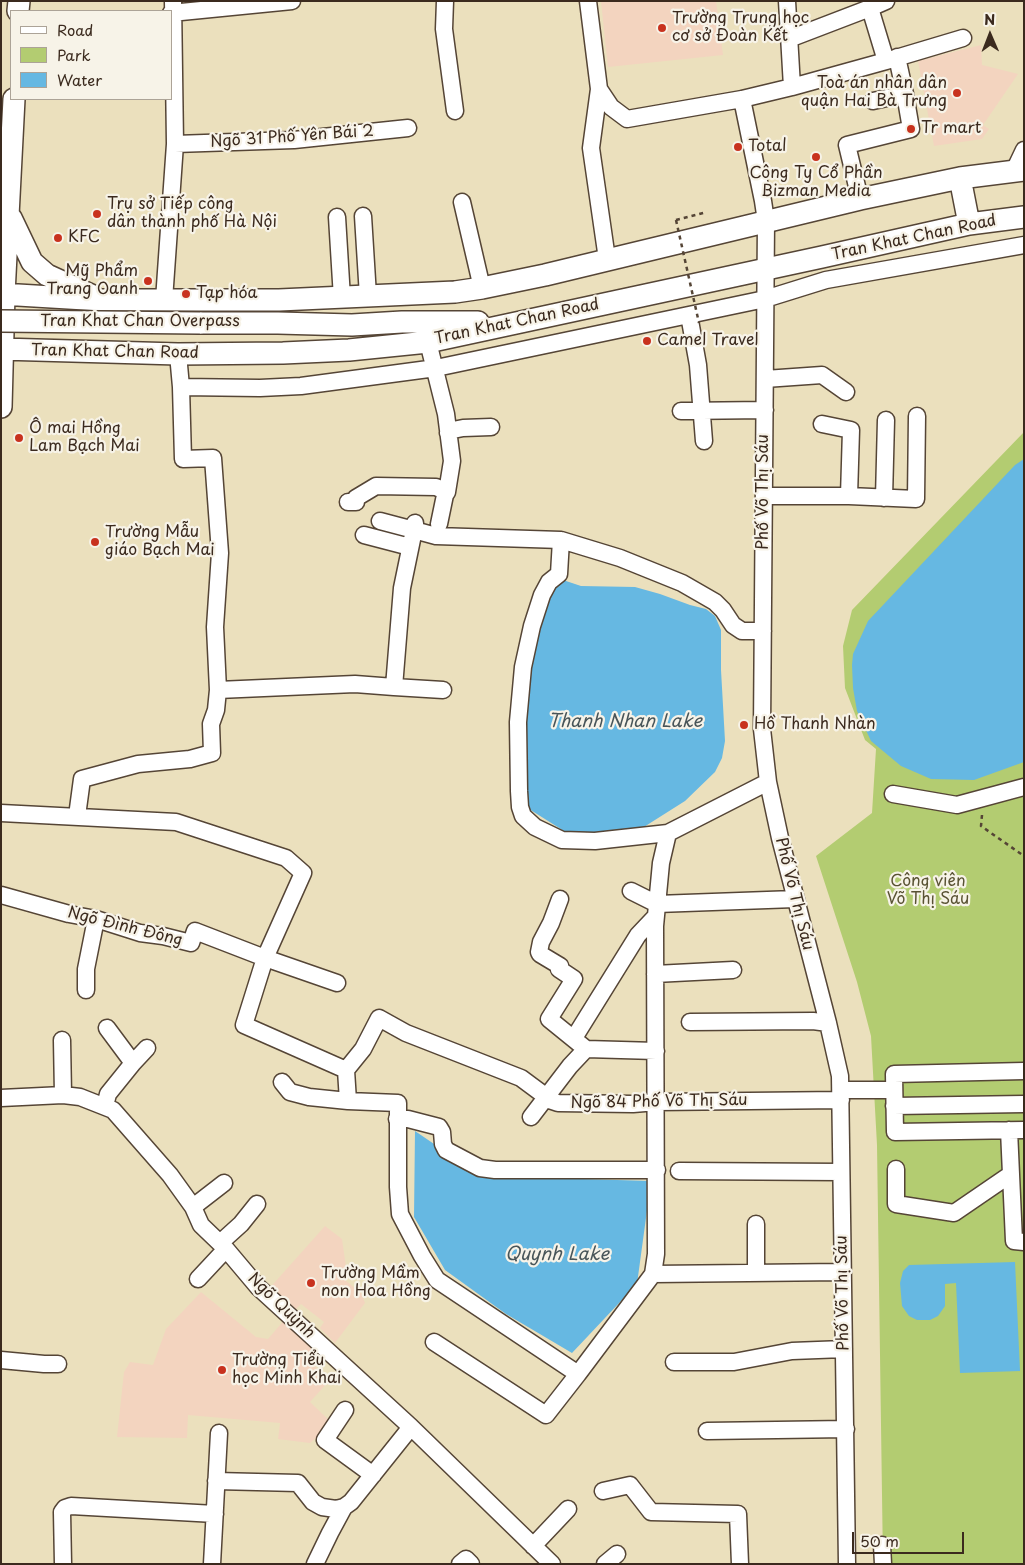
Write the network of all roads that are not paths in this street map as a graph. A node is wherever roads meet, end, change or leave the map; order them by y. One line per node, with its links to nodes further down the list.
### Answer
1 (292, 1): 7 (street)
2 (445, 1): 17 (street)
3 (588, 1): 12 (street)
4 (787, 1): 9 (street)
5 (886, 1): 6 (street)
6 (870, 8): 9 (street); 10 (street)
7 (172, 9): 19 (street)
8 (962, 38): 10 (street)
9 (789, 39): 11 (street)
10 (891, 59): 11 (street); 13 (street)
11 (792, 87): 14 (street)
12 (599, 89): 14 (street); 32 (street)
13 (905, 94): 16 (street); 23 (street)
14 (742, 99): 29 (street, Phố Võ Thị Sáu)
15 (14, 100): 25 (main road)
16 (873, 101)
17 (455, 111)
18 (408, 128): 19 (street, Ngõ 31 Phố Yên Bái 2)
19 (175, 144): 41 (street)
20 (1024, 150): 21 (street)
21 (1019, 171): 22 (main road)
22 (960, 178): 23 (main road); 30 (main road)
23 (860, 199): 29 (main road)
24 (462, 202): 34 (street)
25 (8, 213): 36 (main road); 40 (main road)
26 (363, 216): 37 (street)
27 (337, 217): 38 (street)
28 (1024, 217): 30 (main road, Tran Khat Chan Road)
29 (766, 221): 32 (main road); 33 (street, Phố Võ Thị Sáu)
30 (969, 224): 33 (main road, Tran Khat Chan Road)
31 (1024, 245): 39 (street, Tran Khat Chan Road)
32 (607, 258): 34 (main road)
33 (765, 270): 39 (street, Phố Võ Thị Sáu); 45 (main road, Tran Khat Chan Road)
34 (482, 288): 35 (main road)
35 (455, 292): 37 (main road); 44 (main road, Tran Khat Chan Overpass)
36 (3, 294): 40 (main road); 47 (main road)
37 (368, 296): 38 (main road)
38 (342, 298): 41 (main road)
39 (765, 299): 42 (street, Tran Khat Chan Road); 51 (street, Phố Võ Thị Sáu)
40 (102, 300): 41 (main road)
41 (164, 300): 48 (main road)
42 (694, 319): 50 (street, Tran Khat Chan Road); 55 (street)
43 (1, 321): 44 (main road, Tran Khat Chan Overpass, bridge)
44 (278, 322): 45 (main road, Tran Khat Chan Overpass)
45 (513, 323): 46 (main road, Tran Khat Chan Road)
46 (428, 342): 49 (main road, Tran Khat Chan Road); 50 (street)
47 (2, 349): 48 (main road, Tran Khat Chan Road); 54 (main road)
48 (140, 353): 49 (main road, Tran Khat Chan Road)
49 (178, 354): 52 (street)
50 (436, 368): 52 (street, Tran Khat Chan Road); 62 (street)
51 (765, 378): 53 (street); 56 (street, Phố Võ Thị Sáu)
52 (181, 387): 77 (street)
53 (846, 392)
54 (1, 407)
55 (702, 410): 56 (street); 57 (street); 63 (street)
56 (765, 410): 65 (street, Phố Võ Thị Sáu)
57 (681, 411)
58 (917, 416): 67 (street)
59 (886, 420): 67 (street)
60 (822, 424): 66 (street)
61 (491, 427): 62 (street)
62 (448, 433): 64 (street)
63 (704, 441)
64 (447, 492): 68 (street); 70 (street)
65 (764, 496): 66 (street); 75 (street, Phố Võ Thị Sáu)
66 (849, 496): 67 (street)
67 (884, 498)
68 (348, 502)
69 (380, 521): 71 (street)
70 (439, 524)
71 (414, 527): 73 (street); 74 (street)
72 (364, 535): 74 (street)
73 (561, 540): 75 (street); 84 (street)
74 (410, 547): 76 (street)
75 (763, 631): 79 (street, Phố Võ Thị Sáu)
76 (394, 687): 77 (street); 78 (street)
77 (218, 690): 83 (street)
78 (443, 690)
79 (768, 782): 84 (street); 88 (street, Phố Võ Thị Sáu)
80 (1024, 787): 81 (street)
81 (893, 794)
82 (1, 813): 83 (street)
83 (76, 816): 91 (street)
84 (668, 833): 89 (street)
85 (632, 891): 89 (street)
86 (1, 895): 90 (street, Ngõ Đình Đông)
87 (560, 899): 100 (street)
88 (795, 899): 89 (street); 97 (street, Phố Võ Thị Sáu)
89 (656, 910): 93 (street); 100 (street)
90 (96, 919): 91 (street, Ngõ Đình Đông); 95 (street)
91 (265, 958): 94 (street); 104 (street)
92 (733, 970): 93 (street)
93 (655, 974): 102 (street)
94 (337, 983)
95 (86, 990)
96 (690, 1022): 97 (street)
97 (828, 1023): 108 (street, Phố Võ Thị Sáu)
98 (107, 1028): 103 (street)
99 (62, 1040): 107 (street)
100 (580, 1044): 102 (street); 109 (street)
101 (147, 1048): 103 (street)
102 (656, 1051): 113 (street)
103 (133, 1063): 116 (street)
104 (346, 1070): 109 (street, Ngõ 84 Phố Võ Thị Sáu); 112 (street)
105 (1024, 1071): 111 (street)
106 (282, 1082): 112 (street)
107 (63, 1095): 110 (street, Ngõ Quỳnh); 116 (street, Ngõ Quỳnh)
108 (841, 1095): 111 (street, Ngõ 84 Phố Võ Thị Sáu); 113 (street, Ngõ 84 Phố Võ Thị Sáu); 122 (street, Phố Võ Thị Sáu)
109 (546, 1096): 113 (street, Ngõ 84 Phố Võ Thị Sáu); 117 (street)
110 (1, 1098)
111 (894, 1098): 114 (street, Ngõ 84 Phố Võ Thị Sáu); 118 (street)
112 (348, 1101): 115 (street)
113 (657, 1102): 120 (street)
114 (1024, 1104)
115 (399, 1105): 120 (street); 139 (street)
116 (105, 1106): 126 (street, Ngõ Quỳnh)
117 (531, 1117)
118 (1016, 1130): 123 (street)
119 (896, 1169): 123 (street)
120 (657, 1170): 131 (street)
121 (679, 1171): 122 (street)
122 (841, 1172): 130 (street, Phố Võ Thị Sáu)
123 (1010, 1174): 128 (street)
124 (224, 1183): 126 (street)
125 (257, 1204): 129 (street)
126 (193, 1207): 129 (street, Ngõ Quỳnh)
127 (756, 1224): 132 (street)
128 (1024, 1242)
129 (223, 1246): 133 (street); 141 (street, Ngõ Quỳnh)
130 (842, 1272): 132 (street); 135 (street, Phố Võ Thị Sáu)
131 (653, 1274): 132 (street); 139 (street)
132 (756, 1274)
133 (198, 1279)
134 (434, 1342): 139 (street)
135 (844, 1349): 137 (street); 142 (street, Phố Võ Thị Sáu)
136 (1, 1360): 138 (street)
137 (674, 1362)
138 (58, 1364)
139 (578, 1374)
140 (345, 1410): 145 (street)
141 (411, 1427): 145 (street); 151 (street, Ngõ Quỳnh)
142 (846, 1429): 143 (street); 160 (street, Phố Võ Thị Sáu)
143 (706, 1431)
144 (219, 1433): 146 (street)
145 (373, 1474): 148 (street)
146 (216, 1481): 148 (street); 150 (street)
147 (603, 1491): 159 (street)
148 (344, 1507): 155 (street)
149 (568, 1509): 151 (street)
150 (215, 1514): 153 (street); 154 (street)
151 (533, 1546): 158 (street, Ngõ Quỳnh)
152 (882, 1546): 161 (street)
153 (63, 1564)
154 (212, 1564)
155 (316, 1564)
156 (460, 1564): 157 (street)
157 (471, 1564)
158 (552, 1564)
159 (740, 1564)
160 (847, 1564)
161 (883, 1564)

